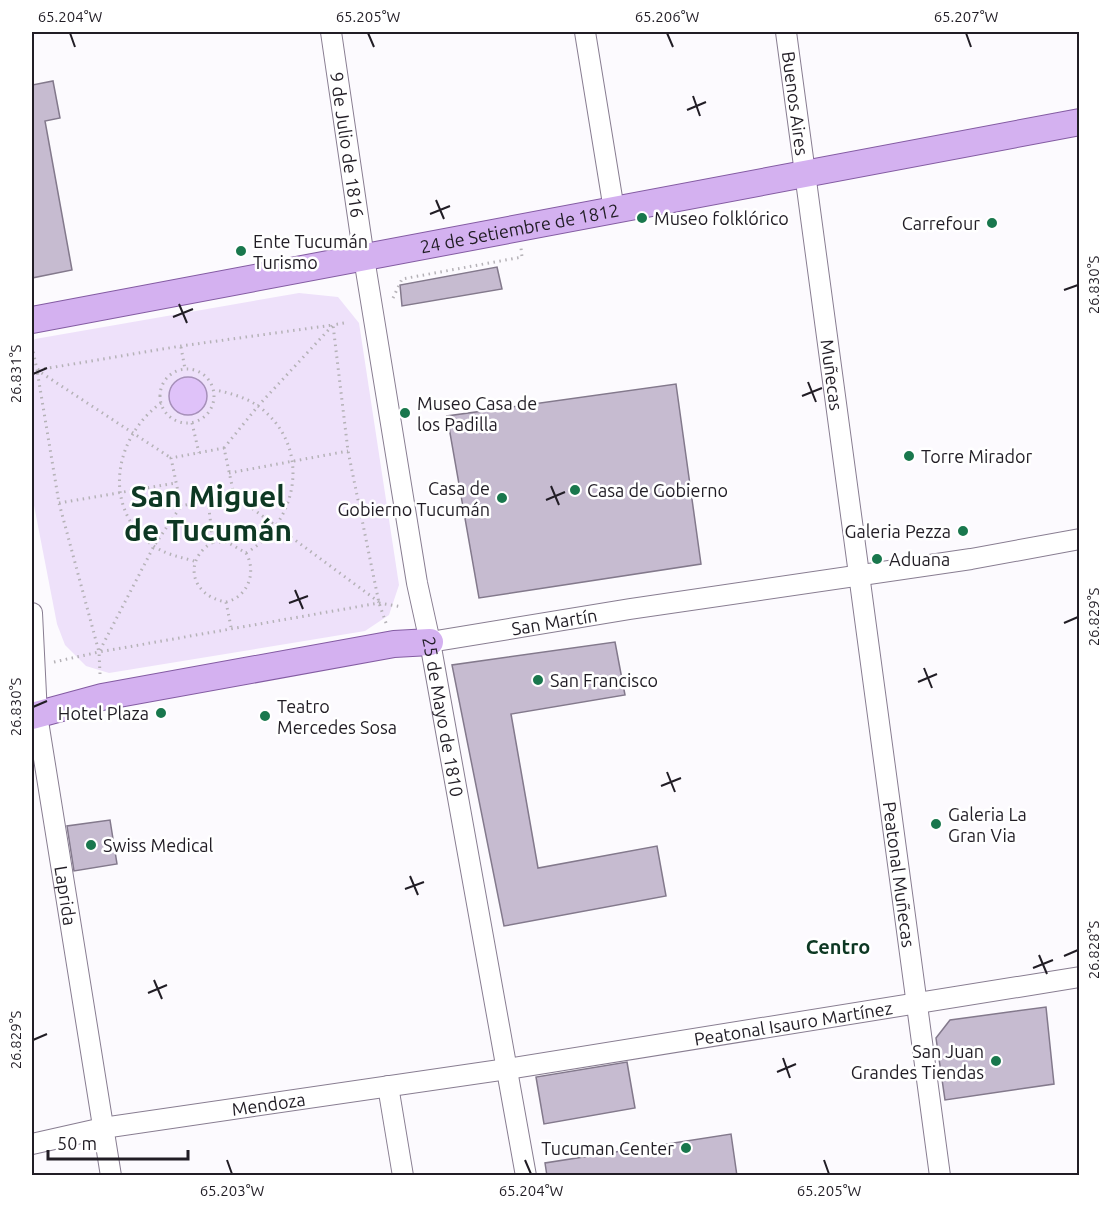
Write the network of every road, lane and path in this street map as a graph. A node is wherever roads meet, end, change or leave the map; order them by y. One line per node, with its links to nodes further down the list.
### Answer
1 (331, 32): 8 (street, 9 de Julio de 1816)
2 (585, 32): 6 (street)
3 (786, 32): 5 (street, Buenos Aires)
4 (1080, 122): 5 (main road, 24 de Setiembre de 1812)
5 (806, 176): 6 (main road, 24 de Setiembre de 1812); 43 (street, Muñecas)
6 (614, 210): 7 (main road, 24 de Setiembre de 1812)
7 (520, 227): 8 (main road, 24 de Setiembre de 1812); 9 (path)
8 (364, 258): 10 (main road, 24 de Setiembre de 1812); 36 (street, 25 de Mayo de 1810)
9 (393, 298)
10 (32, 320)
11 (344, 322): 12 (path)
12 (333, 325): 14 (path); 20 (path); 24 (path)
13 (32, 346): 16 (path)
14 (181, 346): 15 (path); 16 (path)
15 (184, 369): 18 (path); 19 (path)
16 (37, 370): 17 (path); 22 (path); 33 (path)
17 (32, 371)
18 (215, 390): 20 (path); 21 (path)
19 (161, 403): 21 (path); 22 (path)
20 (258, 406): 23 (path); 27 (path)
21 (192, 423): 25 (path)
22 (131, 432): 26 (path); 30 (path)
23 (224, 448): 25 (path); 28 (path)
24 (348, 451): 27 (path); 45 (path)
25 (199, 453): 26 (path)
26 (171, 458): 29 (path)
27 (292, 462): 28 (path); 37 (path)
28 (229, 473): 31 (path)
29 (176, 483): 30 (path); 35 (path)
30 (120, 492): 33 (path); 40 (path)
31 (234, 495): 32 (path); 37 (path)
32 (208, 501): 35 (path); 39 (path)
33 (59, 503): 49 (path)
34 (462, 505): 36 (path)
35 (181, 506): 40 (path)
36 (406, 513): 48 (street, 25 de Mayo de 1810)
37 (276, 528): 41 (path); 45 (path)
38 (1080, 539): 43 (street, San Martín)
39 (213, 542): 41 (path); 42 (path)
40 (154, 546): 42 (path); 49 (path)
41 (246, 553): 44 (path)
42 (194, 561): 44 (path)
43 (858, 575): 48 (street, San Martín); 53 (street, Peatonal Muñecas)
44 (226, 602): 47 (path)
45 (379, 603): 47 (path)
46 (32, 613): 50 (street, Laprida)
47 (231, 627): 49 (path)
48 (430, 642): 51 (main road, San Martín); 54 (street, 25 de Mayo de 1810)
49 (99, 652): 50 (path)
50 (36, 666): 51 (street, Laprida)
51 (34, 716): 56 (street, Laprida)
52 (1080, 977): 53 (street, Peatonal Isauro Martínez)
53 (915, 1003): 54 (street, Peatonal Isauro Martínez); 61 (street, Peatonal Muñecas)
54 (507, 1069): 55 (street, Mendoza); 60 (street, 25 de Mayo de 1810)
55 (388, 1086): 56 (street, Mendoza); 59 (street)
56 (103, 1128): 57 (street, Mendoza); 58 (street, Laprida)
57 (32, 1144)
58 (111, 1176)
59 (403, 1176)
60 (526, 1176)
61 (940, 1176)

